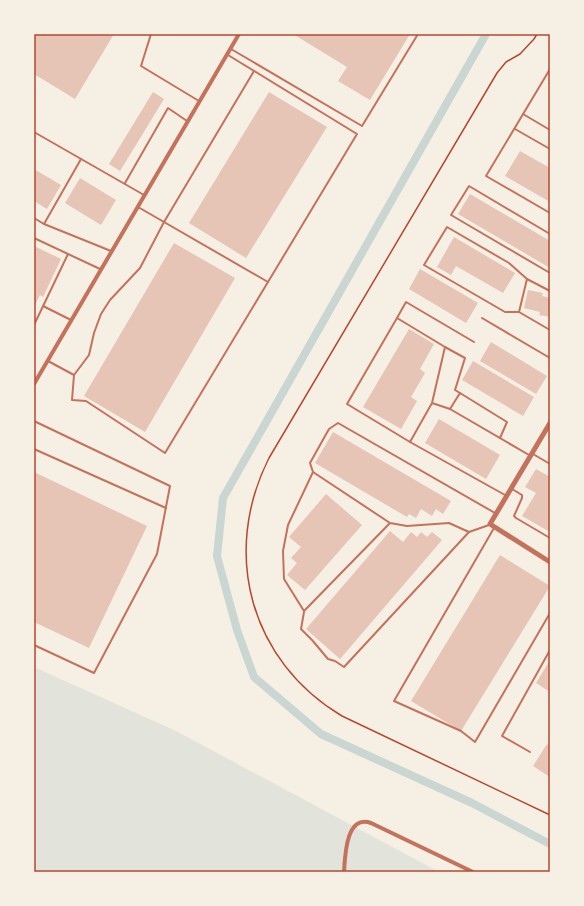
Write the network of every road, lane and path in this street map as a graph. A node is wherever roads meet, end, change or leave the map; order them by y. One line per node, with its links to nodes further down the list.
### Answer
1 (151, 34): 9 (lane)
2 (239, 34): 5 (street)
3 (418, 34): 5 (lane)
4 (537, 34): 71 (path)
5 (231, 49): 6 (street)
6 (228, 54): 8 (lane); 9 (street)
7 (550, 69): 10 (lane)
8 (254, 70): 22 (lane); 31 (lane)
9 (200, 102): 11 (street)
10 (523, 114): 12 (lane); 13 (lane)
11 (188, 121): 17 (lane); 18 (street)
12 (514, 128): 15 (lane); 20 (lane)
13 (550, 130)
14 (34, 132): 16 (lane)
15 (550, 149)
16 (81, 159): 17 (lane); 23 (lane)
17 (124, 183): 18 (lane)
18 (145, 195): 19 (street)
19 (138, 207): 22 (lane); 26 (street)
20 (550, 213)
21 (34, 218): 23 (lane)
22 (164, 222): 31 (lane); 44 (lane)
23 (44, 224): 26 (lane)
24 (550, 234): 29 (lane)
25 (34, 238): 27 (lane)
26 (112, 251): 28 (street)
27 (68, 254): 28 (lane); 33 (lane)
28 (101, 270): 37 (street)
29 (550, 273)
30 (527, 279): 32 (lane); 34 (lane); 34 (lane)
31 (268, 282): 44 (lane)
32 (550, 291)
33 (43, 306): 37 (lane); 38 (lane)
34 (520, 312): 39 (lane)
35 (397, 318): 40 (lane); 41 (lane); 52 (lane)
36 (482, 318): 42 (lane)
37 (72, 320): 43 (street)
38 (34, 325)
39 (550, 330)
40 (474, 342)
41 (445, 347): 46 (lane); 47 (lane)
42 (550, 358)
43 (48, 361): 44 (lane); 45 (street)
44 (74, 375)
45 (34, 384)
46 (460, 393): 48 (lane); 51 (lane)
47 (432, 403): 48 (lane); 52 (lane)
48 (450, 409): 51 (lane)
49 (34, 421): 59 (lane)
50 (550, 423): 54 (street)
51 (500, 438): 54 (lane)
52 (410, 442): 58 (lane)
53 (34, 449): 59 (lane)
54 (531, 455): 55 (lane); 57 (street)
55 (550, 464)
56 (313, 472): 60 (lane); 61 (lane); 66 (lane)
57 (512, 488): 58 (street); 64 (lane)
58 (507, 496): 60 (street)
59 (166, 508): 68 (lane)
60 (496, 514): 62 (street)
61 (390, 523): 63 (lane); 66 (lane)
62 (493, 525): 63 (lane); 65 (street); 67 (lane)
63 (469, 532): 66 (lane)
64 (550, 538)
65 (550, 562)
66 (304, 611)
67 (550, 613)
68 (34, 645)
69 (550, 650): 70 (lane)
70 (530, 752)
71 (550, 815)
72 (344, 872): 73 (street)
73 (473, 872)

